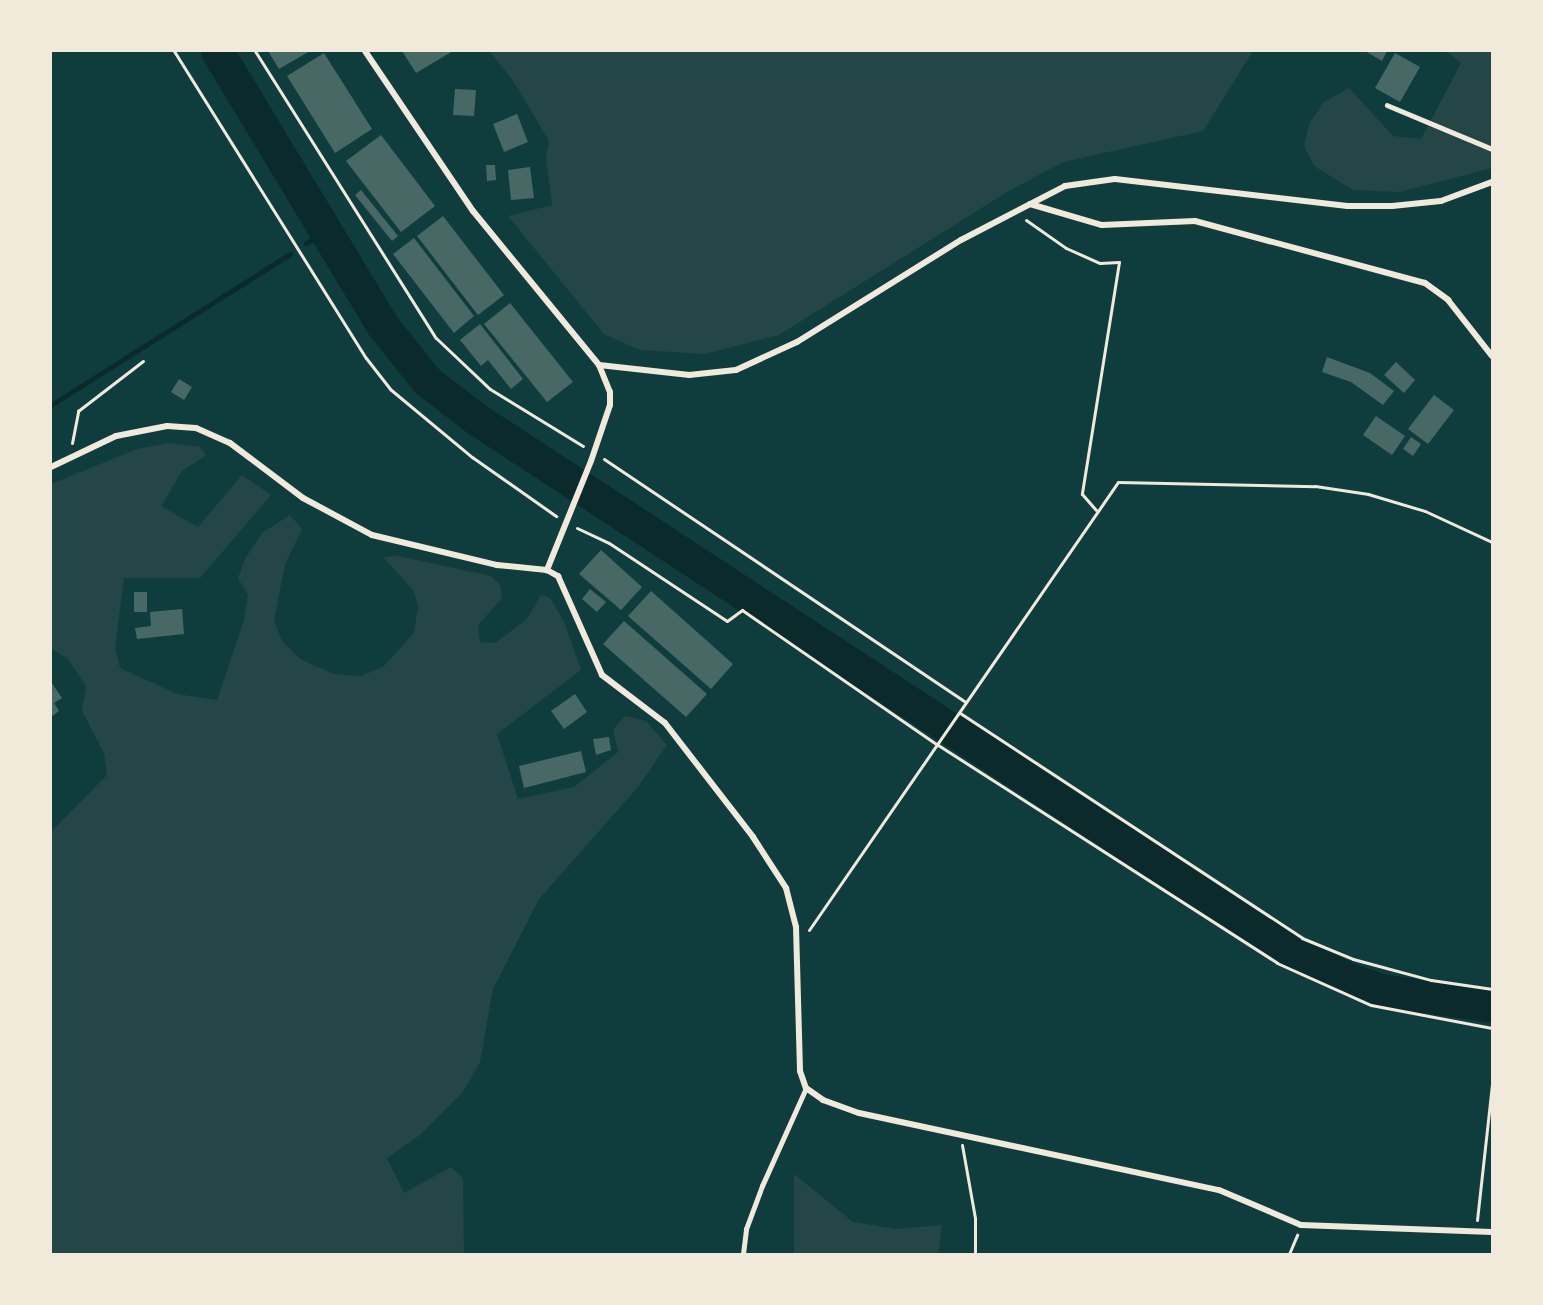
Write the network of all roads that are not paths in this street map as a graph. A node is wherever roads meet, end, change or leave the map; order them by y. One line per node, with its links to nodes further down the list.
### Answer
1 (365, 51): 7 (street)
2 (1387, 105): 3 (lane)
3 (1492, 149)
4 (1492, 182): 5 (street)
5 (1029, 204): 6 (street); 7 (street)
6 (1492, 356)
7 (599, 365): 9 (street)
8 (51, 467): 9 (street)
9 (547, 570): 10 (street)
10 (806, 1088): 11 (street); 12 (lane)
11 (1492, 1232)
12 (743, 1254)

